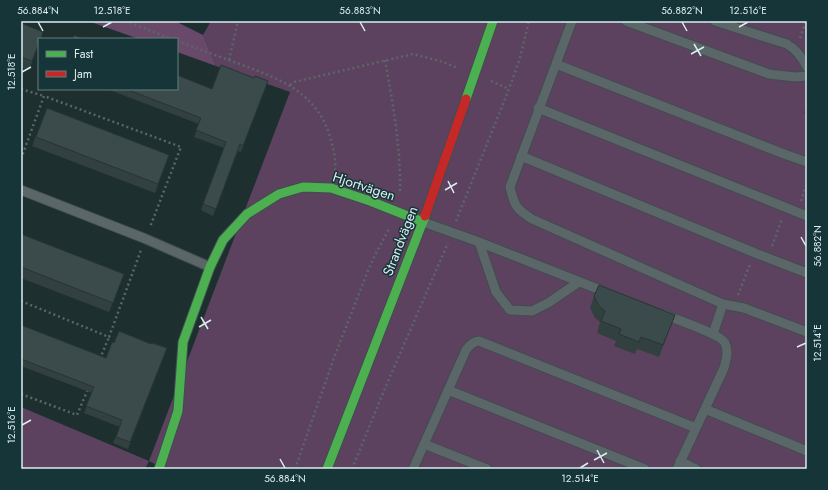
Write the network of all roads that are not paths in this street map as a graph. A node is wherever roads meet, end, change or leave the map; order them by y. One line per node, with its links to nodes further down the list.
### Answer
1 (493, 21): 13 (street, Strandvägen)
2 (572, 21): 5 (lane)
3 (626, 21): 7 (lane)
4 (716, 21): 6 (lane)
5 (556, 64): 8 (lane); 10 (lane)
6 (807, 67)
7 (807, 76)
8 (538, 108): 9 (lane); 12 (lane)
9 (521, 156): 16 (lane); 19 (lane)
10 (807, 162)
11 (21, 190): 15 (lane)
12 (807, 216)
13 (423, 222): 14 (lane); 15 (street, Hjortvägen); 30 (street, Strandvägen)
14 (479, 242): 17 (lane); 17 (lane)
15 (210, 267): 29 (street, Hjortvägen)
16 (807, 273)
17 (579, 282): 18 (lane)
18 (614, 295)
19 (723, 304): 21 (lane); 22 (lane)
20 (656, 312): 22 (lane)
21 (807, 332)
22 (713, 334): 24 (lane)
23 (448, 390): 25 (lane); 26 (lane); 33 (lane)
24 (705, 409): 25 (lane); 27 (lane)
25 (696, 428): 28 (lane)
26 (424, 444): 31 (lane); 32 (lane)
27 (807, 451)
28 (678, 465): 34 (lane)
29 (159, 469)
30 (327, 469)
31 (413, 469)
32 (487, 469)
33 (645, 469)
34 (696, 469)

